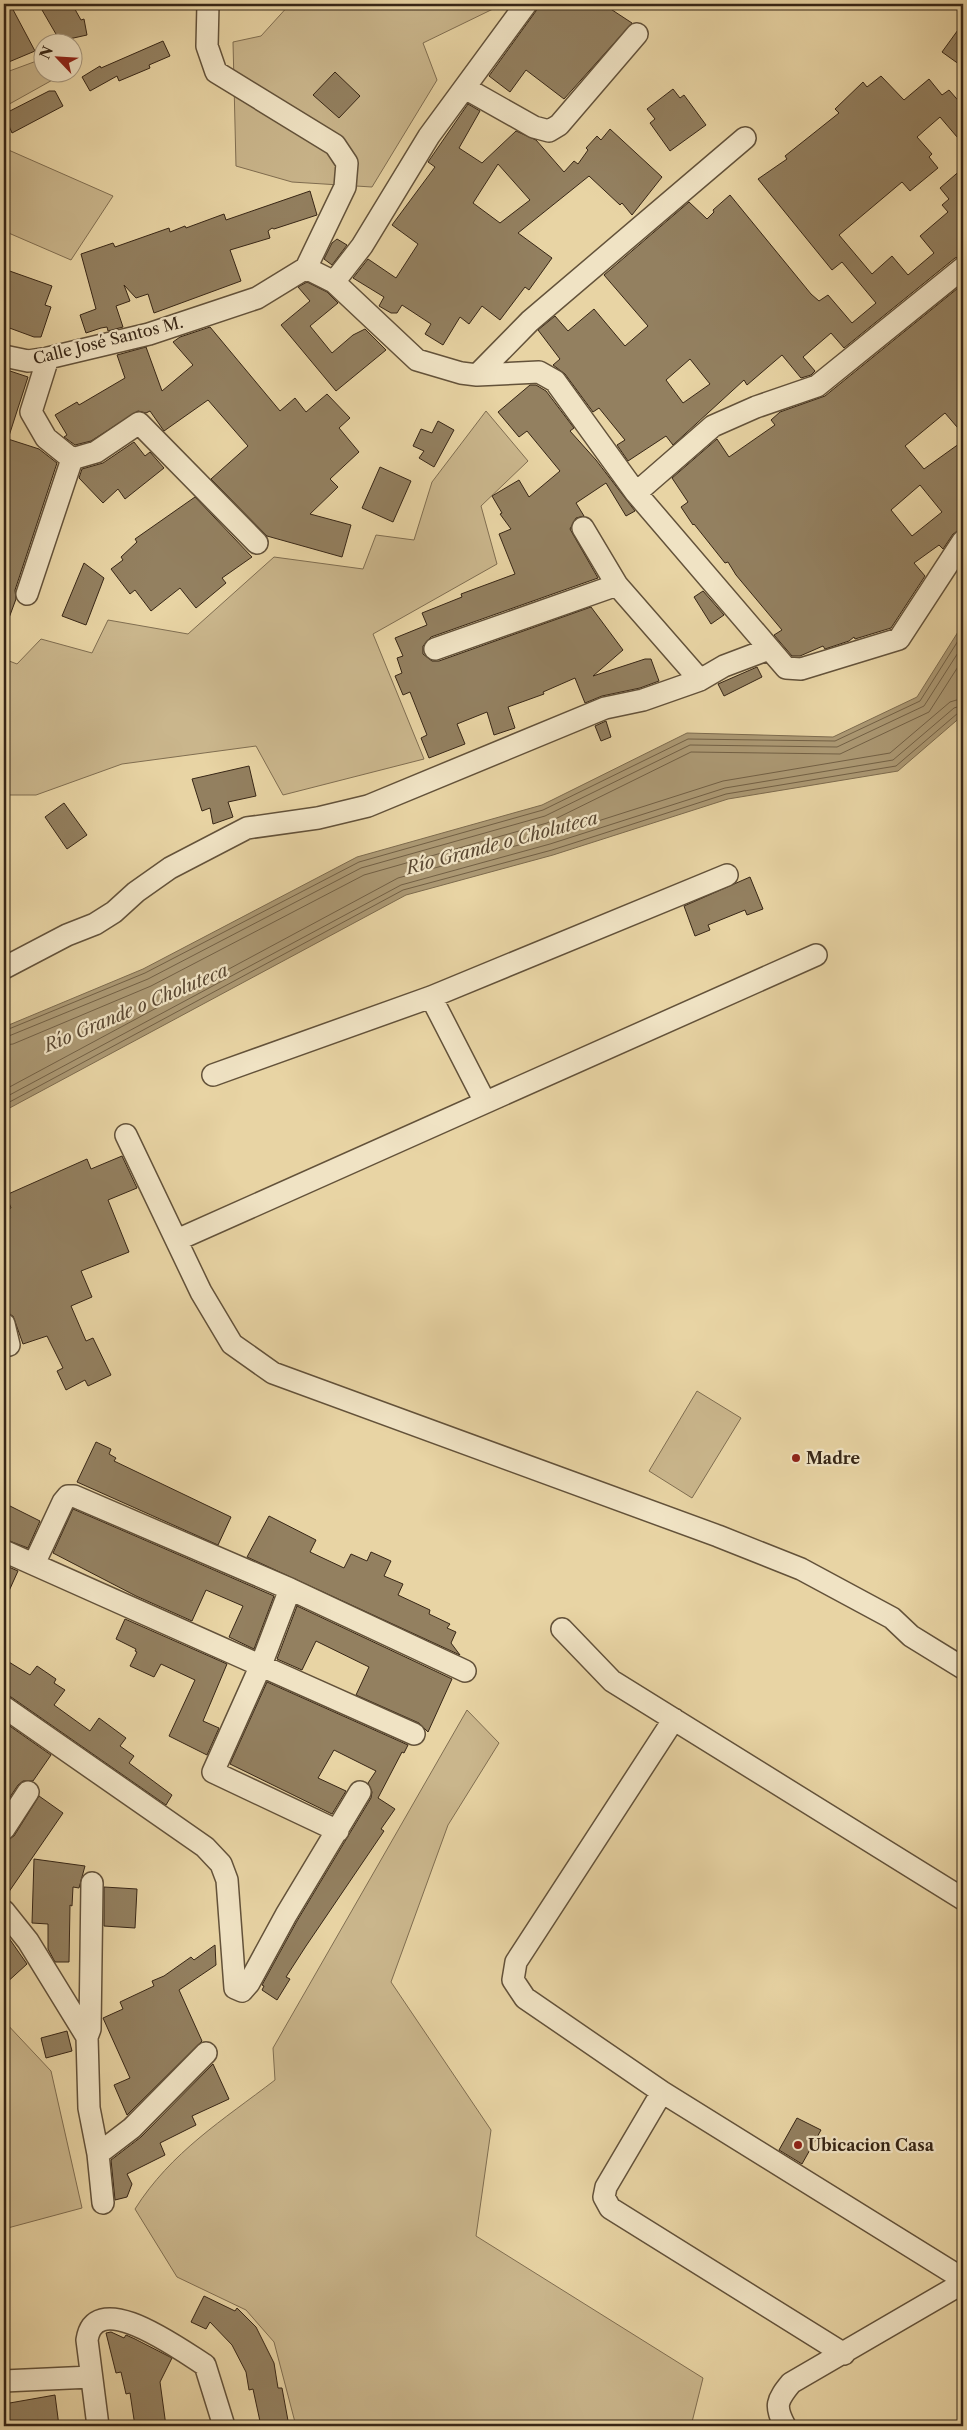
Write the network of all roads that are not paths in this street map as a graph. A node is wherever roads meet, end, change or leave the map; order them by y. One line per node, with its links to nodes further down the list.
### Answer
1 (208, 4): 6 (street)
2 (526, 4): 4 (street)
3 (637, 34): 4 (street)
4 (465, 88): 8 (street)
5 (745, 138): 11 (street)
6 (306, 268): 8 (street); 10 (street, Calle José Santos M.)
7 (963, 268): 13 (street)
8 (334, 282): 11 (street)
9 (4, 356): 10 (street, Calle José Santos M.)
10 (48, 358): 12 (street)
11 (476, 375): 13 (street)
12 (72, 459): 16 (street); 18 (street)
13 (636, 493): 19 (street)
14 (583, 528): 17 (street)
15 (963, 541): 19 (street)
16 (257, 543)
17 (617, 585): 20 (street); 21 (street)
18 (27, 594)
19 (769, 649): 21 (street)
20 (435, 650)
21 (700, 680): 24 (street)
22 (727, 875): 25 (street)
23 (816, 955): 27 (street)
24 (4, 968)
25 (431, 997): 26 (street); 27 (street)
26 (213, 1075)
27 (485, 1102): 29 (street)
28 (126, 1135): 29 (street)
29 (178, 1240): 35 (street)
30 (4, 1550): 31 (street)
31 (34, 1564): 32 (street); 34 (street)
32 (290, 1589): 34 (street); 36 (street)
33 (562, 1629): 38 (street)
34 (261, 1665): 39 (street); 43 (street)
35 (963, 1668)
36 (465, 1671)
37 (4, 1707): 43 (street)
38 (674, 1719): 45 (street); 49 (street)
39 (414, 1734)
40 (28, 1792): 42 (street)
41 (360, 1792): 43 (street)
42 (4, 1829)
43 (338, 1831)
44 (92, 1883): 47 (street)
45 (963, 1899)
46 (4, 1911): 47 (street)
47 (87, 2037): 50 (street)
48 (206, 2053): 50 (street)
49 (662, 2092): 52 (street); 54 (street)
50 (98, 2154): 51 (street)
51 (103, 2203)
52 (963, 2279)
53 (963, 2283): 54 (street)
54 (844, 2354): 59 (street)
55 (91, 2377): 56 (street); 57 (street); 58 (street)
56 (4, 2381)
57 (98, 2426)
58 (224, 2426)
59 (785, 2426)

